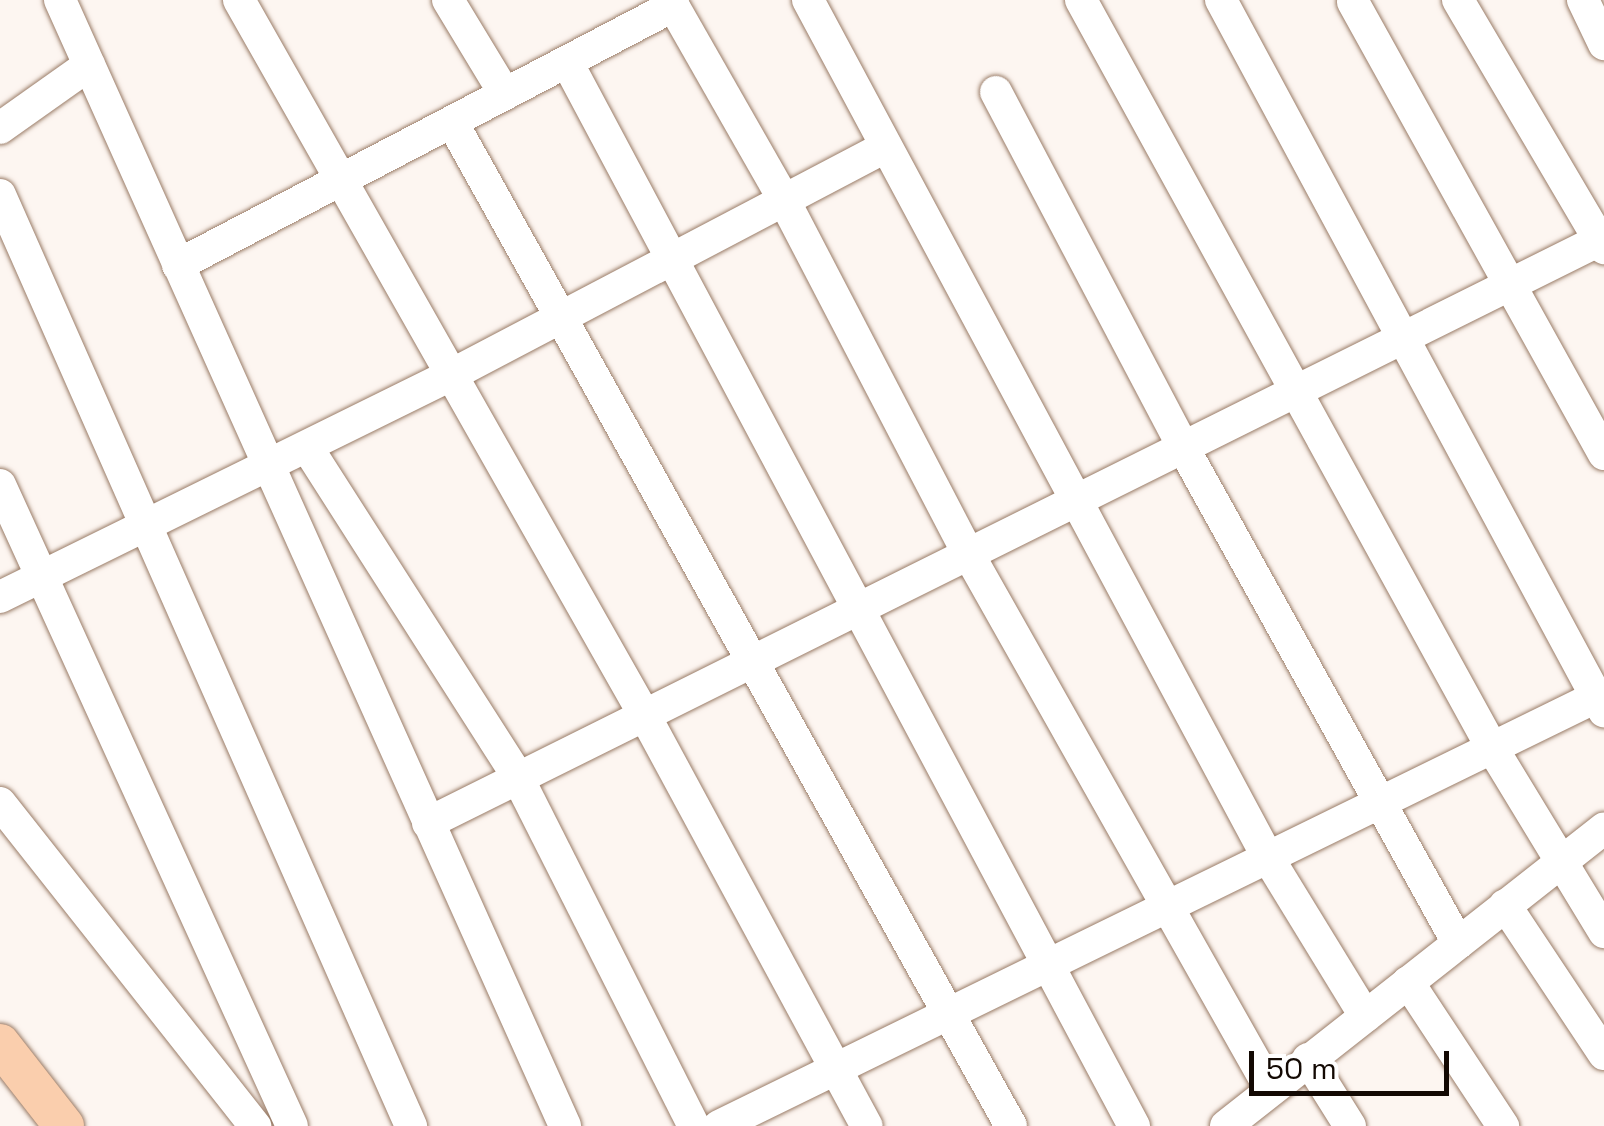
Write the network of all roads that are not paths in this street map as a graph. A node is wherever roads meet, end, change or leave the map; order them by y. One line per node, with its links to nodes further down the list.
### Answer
1 (60, 0): 13 (street)
2 (239, 0): 19 (street)
3 (448, 0): 15 (street)
4 (808, 0): 18 (street)
5 (1081, 0): 29 (street)
6 (1221, 0): 27 (street)
7 (1458, 0): 22 (street)
8 (1584, 0): 11 (street)
9 (1353, 2): 25 (street)
10 (671, 3): 12 (street); 21 (street)
11 (1604, 44)
12 (567, 62): 15 (street); 23 (street)
13 (89, 65): 17 (street); 24 (street)
14 (996, 92): 31 (street)
15 (505, 94): 16 (street)
16 (452, 122): 19 (street); 26 (street)
17 (0, 128)
18 (886, 147): 21 (street); 35 (street)
19 (344, 178): 24 (street); 28 (street)
20 (0, 195): 36 (street)
21 (785, 202): 23 (street); 37 (street)
22 (1603, 242): 25 (street)
23 (672, 260): 26 (street); 40 (street)
24 (178, 265): 33 (street)
25 (1508, 287): 27 (street); 32 (street)
26 (566, 317): 28 (street); 41 (street)
27 (1401, 343): 29 (street); 42 (street)
28 (453, 374): 30 (street); 43 (street)
29 (1294, 394): 31 (street); 44 (street)
30 (307, 447): 33 (street); 45 (street)
31 (1184, 449): 35 (street); 46 (street)
32 (1604, 454)
33 (268, 467): 36 (street); 48 (street)
34 (0, 485): 38 (street)
35 (1075, 502): 37 (street); 50 (street)
36 (146, 524): 38 (street); 68 (street)
37 (969, 555): 40 (street); 53 (street)
38 (39, 574): 39 (street); 67 (street)
39 (0, 597)
40 (857, 612): 41 (street); 56 (street)
41 (753, 660): 43 (street); 58 (street)
42 (1600, 704): 44 (street)
43 (645, 716): 45 (street); 63 (street)
44 (1491, 746): 46 (street); 51 (street)
45 (518, 778): 48 (street); 70 (street)
46 (1380, 800): 50 (street); 55 (street)
47 (0, 803): 66 (street)
48 (428, 823): 69 (street)
49 (1604, 828): 51 (street)
50 (1267, 856): 53 (street); 59 (street)
51 (1558, 862): 52 (street); 54 (street)
52 (1506, 904): 55 (street); 61 (street)
53 (1166, 905): 56 (street); 64 (street)
54 (1604, 932)
55 (1458, 943): 57 (street)
56 (1048, 964): 58 (street); 74 (street)
57 (1408, 982): 59 (street); 77 (street)
58 (951, 1012): 63 (street); 73 (street)
59 (1365, 1016): 62 (street)
60 (0, 1044): 65 (main road)
61 (1604, 1054)
62 (1308, 1059): 64 (street); 76 (street)
63 (836, 1068): 71 (street); 72 (street)
64 (1270, 1088): 75 (street)
65 (47, 1120)
66 (255, 1126)
67 (292, 1126)
68 (412, 1126)
69 (564, 1126)
70 (694, 1126)
71 (719, 1126)
72 (867, 1126)
73 (1011, 1126)
74 (1134, 1126)
75 (1226, 1126)
76 (1350, 1126)
77 (1503, 1126)

